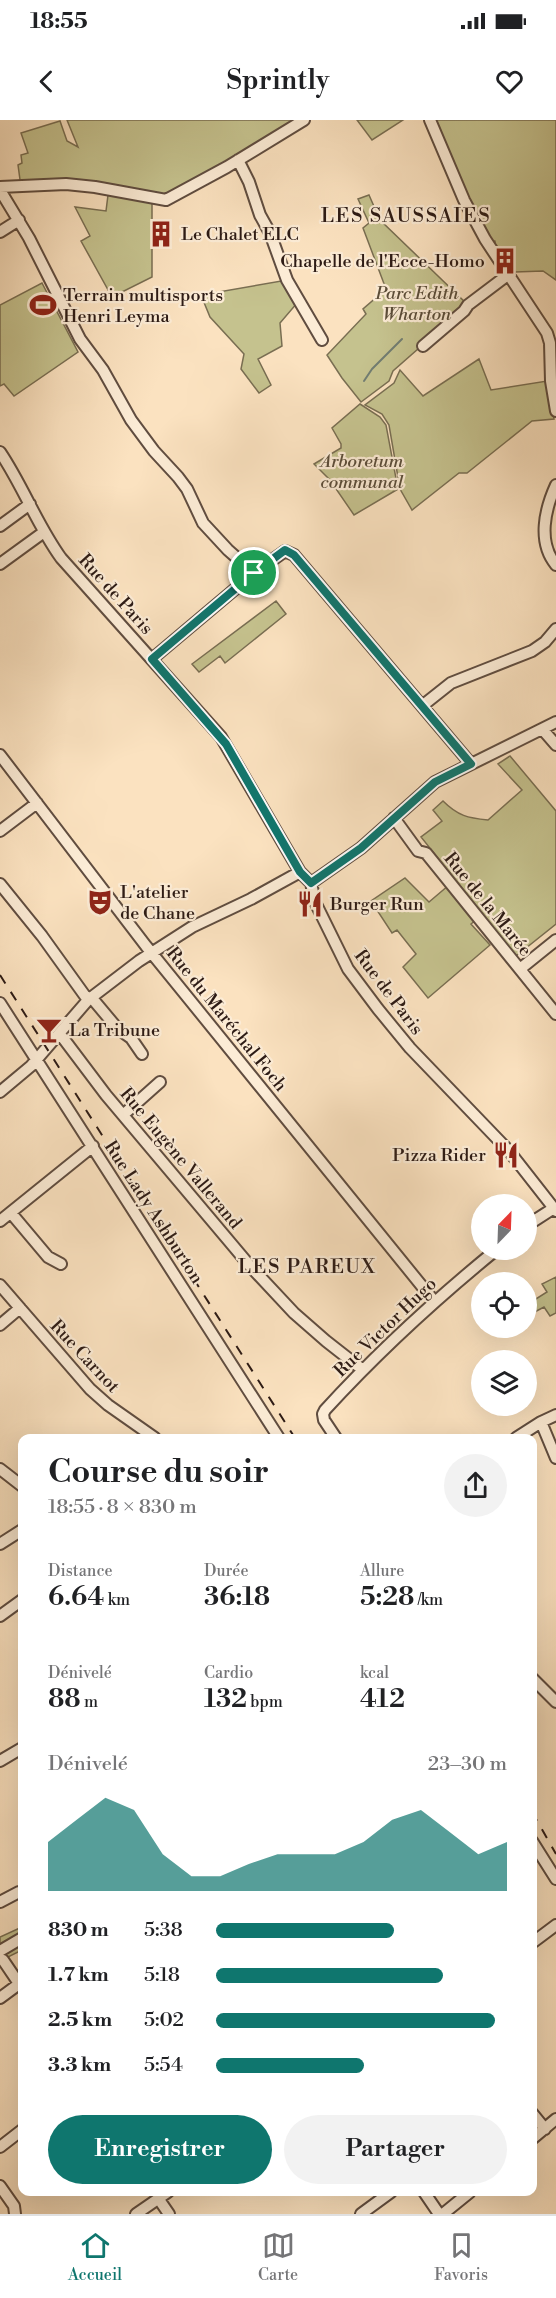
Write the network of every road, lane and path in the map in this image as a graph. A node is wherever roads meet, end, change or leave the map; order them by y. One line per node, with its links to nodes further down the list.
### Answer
1 (304, 120): 3 (street)
2 (430, 120): 9 (street)
3 (238, 160): 4 (street); 10 (street)
4 (21, 187): 5 (street); 6 (street)
5 (0, 188): 6 (street)
6 (7, 201): 7 (street)
7 (19, 220): 8 (street); 20 (street)
8 (0, 232)
9 (509, 274): 11 (street); 12 (street)
10 (322, 340)
11 (423, 346)
12 (556, 411)
13 (0, 452): 15 (street, Rue de Paris)
14 (556, 485): 19 (street)
15 (30, 504): 16 (street); 17 (street, Rue de Paris)
16 (0, 526)
17 (44, 532): 18 (street); 22 (street, Rue de Paris)
18 (0, 564)
19 (556, 565)
20 (254, 573): 22 (street); 23 (street)
21 (556, 629): 23 (street)
22 (152, 659): 32 (street, Rue de Paris)
23 (422, 706): 28 (street)
24 (556, 722): 25 (street)
25 (543, 730): 26 (street); 28 (street)
26 (556, 745)
27 (0, 755): 29 (street, Rue du Maréchal Foch)
28 (471, 764): 30 (street)
29 (37, 803): 31 (street); 36 (street, Rue du Maréchal Foch)
30 (393, 818): 33 (street); 37 (street, Rue de la Marée)
31 (0, 831)
32 (300, 872): 33 (street, Rue de Paris); 36 (street)
33 (311, 883): 48 (street, Rue de Paris)
34 (0, 884): 38 (street)
35 (556, 940): 37 (street)
36 (151, 952): 38 (street); 55 (street, Rue du Maréchal Foch)
37 (517, 965): 40 (street, Rue de la Marée)
38 (90, 998): 41 (street); 42 (street)
39 (0, 1004): 43 (street, Rue Lady Ashburton)
40 (556, 1014)
41 (60, 1034): 43 (street); 46 (street, Rue Eugène Vallerand)
42 (142, 1054)
43 (36, 1059): 45 (street); 47 (street, Rue Lady Ashburton)
44 (160, 1082): 46 (street)
45 (0, 1092)
46 (123, 1115): 58 (street, Rue Eugène Vallerand)
47 (93, 1146): 49 (street); 62 (street, Rue Lady Ashburton)
48 (555, 1209): 50 (street)
49 (12, 1213): 51 (street); 53 (street)
50 (537, 1220)
51 (0, 1221)
52 (484, 1260): 55 (street, Rue Victor Hugo)
53 (61, 1264)
54 (0, 1285): 56 (street, Rue Carnot)
55 (434, 1301): 58 (street, Rue Victor Hugo)
56 (20, 1308): 57 (street); 61 (street, Rue Carnot)
57 (0, 1325)
58 (363, 1370): 63 (street, Rue Victor Hugo)
59 (556, 1415): 60 (street)
60 (541, 1422): 64 (street); 65 (street)
61 (148, 1434)
62 (276, 1434)
63 (334, 1434)
64 (522, 1434)
65 (556, 1458)
66 (0, 1469): 67 (street)
67 (18, 1483)
68 (18, 1533): 69 (street)
69 (0, 1544)
70 (18, 1603): 71 (street)
71 (0, 1616)
72 (537, 1683): 73 (street)
73 (556, 1702)
74 (18, 1754): 75 (street)
75 (0, 1761)
76 (537, 1849): 77 (street)
77 (556, 1879)
78 (18, 1893): 79 (street)
79 (0, 1902)
80 (556, 1925): 81 (street)
81 (537, 1939)
82 (18, 1941): 83 (street)
83 (1, 1956): 84 (street)
84 (18, 1982)
85 (18, 1988): 86 (street)
86 (0, 1998)
87 (537, 2119): 89 (street)
88 (556, 2119): 89 (street)
89 (545, 2129): 91 (street)
90 (18, 2133): 92 (street)
91 (537, 2135)
92 (0, 2147)
93 (0, 2186): 99 (street)
94 (161, 2196): 98 (street)
95 (386, 2196): 102 (street)
96 (427, 2196): 103 (street)
97 (465, 2196): 103 (street)
98 (158, 2198): 100 (street); 101 (street)
99 (15, 2214)
100 (136, 2214)
101 (169, 2214)
102 (361, 2214)
103 (441, 2214)

